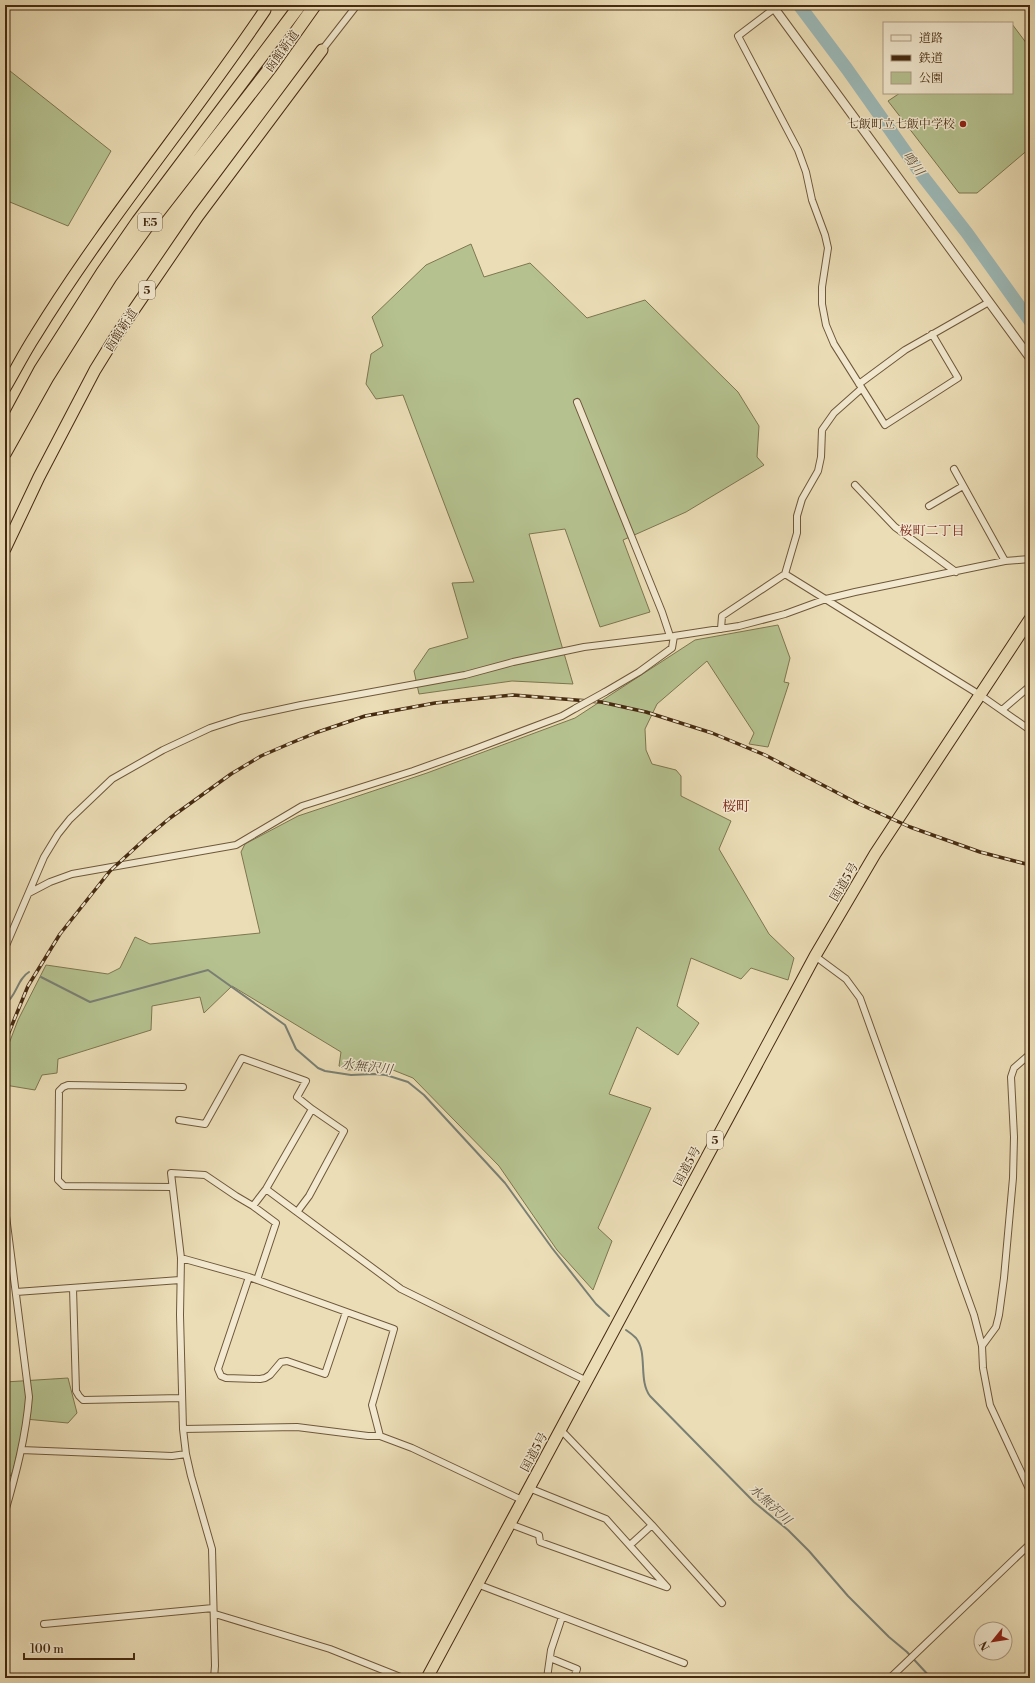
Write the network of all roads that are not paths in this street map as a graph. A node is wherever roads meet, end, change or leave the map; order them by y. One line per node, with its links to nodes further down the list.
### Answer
1 (300, 5): 13 (highway, 函館新道 / E5)
2 (315, 5): 14 (highway, 函館新道 / E5)
3 (357, 5): 6 (street)
4 (774, 6): 7 (street); 10 (street)
5 (267, 7): 11 (highway)
6 (322, 50): 19 (highway, 函館新道 / 5)
7 (989, 302): 8 (street); 9 (street)
8 (932, 334): 10 (street); 10 (street)
9 (1030, 358)
10 (860, 386): 23 (street)
11 (5, 388)
12 (577, 402): 27 (street)
13 (5, 435)
14 (5, 453)
15 (954, 469): 17 (street)
16 (855, 485): 22 (street)
17 (963, 486): 18 (street); 21 (street)
18 (929, 506)
19 (5, 549)
20 (1030, 558): 21 (street)
21 (1005, 561): 22 (street)
22 (956, 572): 24 (street)
23 (785, 574): 24 (street); 26 (street)
24 (826, 599): 26 (street); 29 (street)
25 (1030, 619): 29 (highway, 国道5号 / 5)
26 (721, 629): 27 (street)
27 (672, 636): 32 (street, bridge); 32 (street)
28 (1030, 686): 30 (street)
29 (980, 695): 30 (street); 34 (highway, 国道5号 / 5)
30 (1002, 710): 31 (street)
31 (1030, 730)
32 (28, 893): 33 (street)
33 (5, 948)
34 (815, 956): 51 (street); 52 (highway, 国道5号 / 5)
35 (1030, 1054): 51 (street)
36 (182, 1087): 39 (street)
37 (312, 1109): 38 (street); 40 (street); 43 (street)
38 (179, 1120)
39 (172, 1187): 41 (street); 44 (street)
40 (266, 1189): 41 (street); 43 (street)
41 (253, 1206): 47 (street)
42 (5, 1208): 49 (street)
43 (297, 1212): 52 (street)
44 (180, 1258): 45 (street); 46 (street)
45 (249, 1277): 47 (street); 50 (street)
46 (180, 1280): 48 (street); 53 (street)
47 (257, 1280): 50 (street)
48 (73, 1288): 49 (street); 53 (street)
49 (16, 1292): 57 (street)
50 (346, 1312): 56 (street)
51 (982, 1346): 60 (street)
52 (587, 1381): 55 (highway, 国道5号 / 5)
53 (182, 1398): 54 (street)
54 (183, 1429): 56 (street); 58 (street)
55 (560, 1429): 59 (highway, 国道5号 / 5); 64 (street)
56 (380, 1436): 61 (street)
57 (21, 1450): 58 (street); 62 (street)
58 (186, 1454): 69 (street)
59 (529, 1488): 61 (highway, 国道5号 / 5); 66 (street)
60 (1030, 1491)
61 (522, 1500): 63 (highway, 国道5号 / 5)
62 (5, 1512)
63 (510, 1524): 66 (street); 67 (highway, 国道5号 / 5)
64 (652, 1525): 66 (street); 68 (street)
65 (1030, 1544): 79 (street)
66 (630, 1545)
67 (477, 1584): 70 (street); 76 (highway, 国道5号 / 5)
68 (722, 1603)
69 (214, 1611): 71 (street); 74 (street); 75 (street)
70 (562, 1617): 72 (street); 73 (street)
71 (44, 1624)
72 (550, 1658): 77 (street); 78 (street)
73 (684, 1663)
74 (214, 1678)
75 (403, 1678)
76 (427, 1678)
77 (547, 1678)
78 (574, 1678)
79 (890, 1678)

